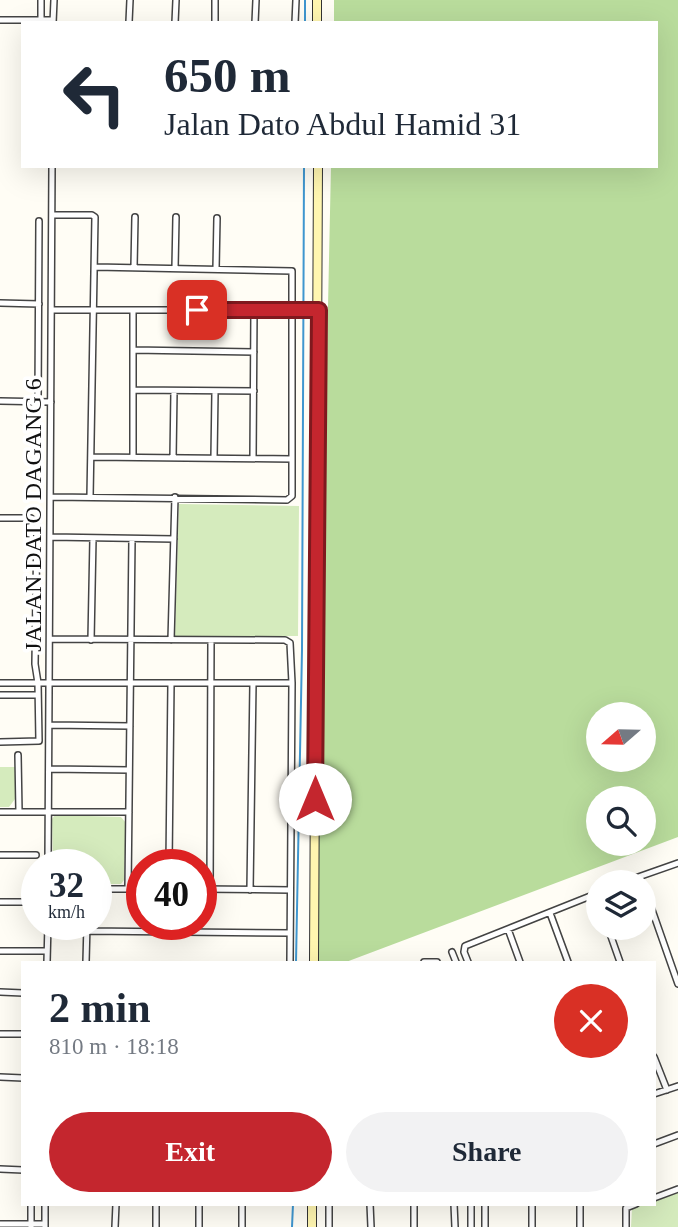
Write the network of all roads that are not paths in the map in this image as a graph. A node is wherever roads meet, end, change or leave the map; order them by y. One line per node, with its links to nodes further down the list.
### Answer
1 (41, 0): 10 (street)
2 (54, 0): 12 (street)
3 (130, 0): 13 (street)
4 (176, 0): 14 (street)
5 (215, 0): 15 (street)
6 (256, 0): 16 (street)
7 (296, 0): 17 (street)
8 (317, 0): 18 (street)
9 (0, 20): 10 (street)
10 (41, 20): 11 (street)
11 (47, 21)
12 (53, 21)
13 (129, 21)
14 (175, 21)
15 (215, 21)
16 (255, 21)
17 (295, 21)
18 (317, 21)
19 (52, 168): 21 (street, JALAN DATO DAGANG 6)
20 (318, 168): 37 (street)
21 (52, 215): 26 (street); 32 (street, JALAN DATO DAGANG 6)
22 (135, 217): 27 (street)
23 (176, 217): 28 (street)
24 (216, 218): 29 (street)
25 (39, 221): 31 (street)
26 (95, 267): 27 (street); 33 (street)
27 (134, 267): 28 (street)
28 (175, 268): 29 (street)
29 (216, 269): 36 (street)
30 (0, 303): 31 (street)
31 (39, 304): 45 (street)
32 (52, 310): 33 (street); 46 (street, JALAN DATO DAGANG 6)
33 (94, 310): 34 (street); 47 (street)
34 (133, 310): 35 (street); 38 (street)
35 (254, 310): 36 (street); 39 (street)
36 (293, 310): 37 (street); 52 (street)
37 (319, 310): 114 (street)
38 (133, 350): 39 (street); 40 (street)
39 (254, 352): 43 (street)
40 (133, 390): 41 (street); 48 (street)
41 (174, 391): 42 (street); 49 (street)
42 (215, 391): 43 (street); 50 (street)
43 (254, 391): 51 (street)
44 (0, 401): 45 (street)
45 (38, 401): 46 (street)
46 (51, 402): 53 (street, JALAN DATO DAGANG 6)
47 (93, 457): 48 (street); 54 (street)
48 (133, 457): 49 (street)
49 (173, 458): 50 (street)
50 (214, 458): 51 (street)
51 (253, 458): 52 (street)
52 (292, 459): 55 (street)
53 (52, 497): 54 (street); 57 (street, JALAN DATO DAGANG 6)
54 (90, 497): 55 (street)
55 (175, 497): 60 (street)
56 (0, 519): 68 (street)
57 (51, 537): 58 (street); 61 (street, JALAN DATO DAGANG 6)
58 (93, 538): 59 (street); 62 (street)
59 (132, 539): 60 (street); 63 (street)
60 (174, 539): 64 (street)
61 (50, 639): 62 (street); 69 (street, JALAN DATO DAGANG 6)
62 (90, 640): 63 (street)
63 (131, 640): 64 (street); 70 (street)
64 (171, 640): 65 (street)
65 (211, 640): 66 (street); 72 (street)
66 (292, 682): 73 (street); 96 (street)
67 (0, 683): 68 (street)
68 (38, 683): 69 (street); 75 (street)
69 (50, 683): 70 (street); 76 (street, JALAN DATO DAGANG 6)
70 (131, 683): 71 (street); 77 (street)
71 (171, 683): 72 (street); 88 (street)
72 (211, 683): 73 (street); 89 (street)
73 (253, 683): 95 (street)
74 (0, 695): 75 (street)
75 (38, 695): 78 (street)
76 (49, 725): 77 (street); 80 (street, JALAN DATO DAGANG 6)
77 (130, 726): 81 (street)
78 (0, 742)
79 (18, 755): 83 (street)
80 (49, 769): 81 (street); 84 (street, JALAN DATO DAGANG 6)
81 (130, 770): 85 (street)
82 (0, 812): 83 (street)
83 (19, 812): 84 (street)
84 (49, 812): 85 (street); 86 (street, JALAN DATO DAGANG 6)
85 (129, 812): 87 (street)
86 (48, 849)
87 (129, 849)
88 (169, 849)
89 (210, 849)
90 (0, 855): 91 (street)
91 (21, 855)
92 (678, 863): 93 (street)
93 (656, 873)
94 (217, 889): 95 (street)
95 (250, 890): 96 (street)
96 (290, 890): 104 (street)
97 (586, 900): 100 (street)
98 (0, 902): 99 (street)
99 (21, 902)
100 (550, 913): 103 (street); 118 (street)
101 (656, 921): 120 (street)
102 (112, 929): 104 (street)
103 (508, 929): 116 (street); 117 (street)
104 (290, 933): 113 (street)
105 (47, 940): 109 (street)
106 (87, 940): 112 (street)
107 (612, 940): 119 (street)
108 (0, 951): 109 (street)
109 (47, 951): 111 (street)
110 (453, 952): 115 (street)
111 (47, 961)
112 (86, 961)
113 (290, 961)
114 (314, 961)
115 (456, 961)
116 (468, 961)
117 (520, 961)
118 (568, 961)
119 (620, 961)
120 (678, 984)
121 (0, 992): 122 (street)
122 (21, 993)
123 (0, 1034): 124 (street)
124 (21, 1034)
125 (656, 1062): 129 (street)
126 (0, 1077): 127 (street)
127 (21, 1078)
128 (678, 1086): 129 (street)
129 (667, 1090): 130 (street)
130 (656, 1093)
131 (678, 1135): 132 (street)
132 (656, 1143)
133 (0, 1169): 134 (street)
134 (21, 1170)
135 (678, 1189): 136 (street)
136 (656, 1197)
137 (32, 1206): 154 (street)
138 (45, 1206): 155 (street)
139 (116, 1206): 156 (street)
140 (156, 1206): 157 (street)
141 (199, 1206): 158 (street)
142 (242, 1206): 159 (street)
143 (312, 1206): 160 (street)
144 (329, 1206): 161 (street)
145 (370, 1206): 162 (street)
146 (414, 1206): 163 (street)
147 (454, 1206): 164 (street)
148 (471, 1206): 165 (street)
149 (485, 1206): 166 (street)
150 (532, 1206): 167 (street)
151 (580, 1206): 168 (street)
152 (631, 1206): 169 (street)
153 (0, 1224): 154 (street)
154 (31, 1226): 155 (street)
155 (45, 1226)
156 (116, 1227)
157 (156, 1227)
158 (199, 1227)
159 (242, 1227)
160 (312, 1227)
161 (329, 1227)
162 (370, 1227)
163 (414, 1227)
164 (455, 1227)
165 (471, 1227)
166 (485, 1227)
167 (531, 1227)
168 (580, 1227)
169 (626, 1227)

